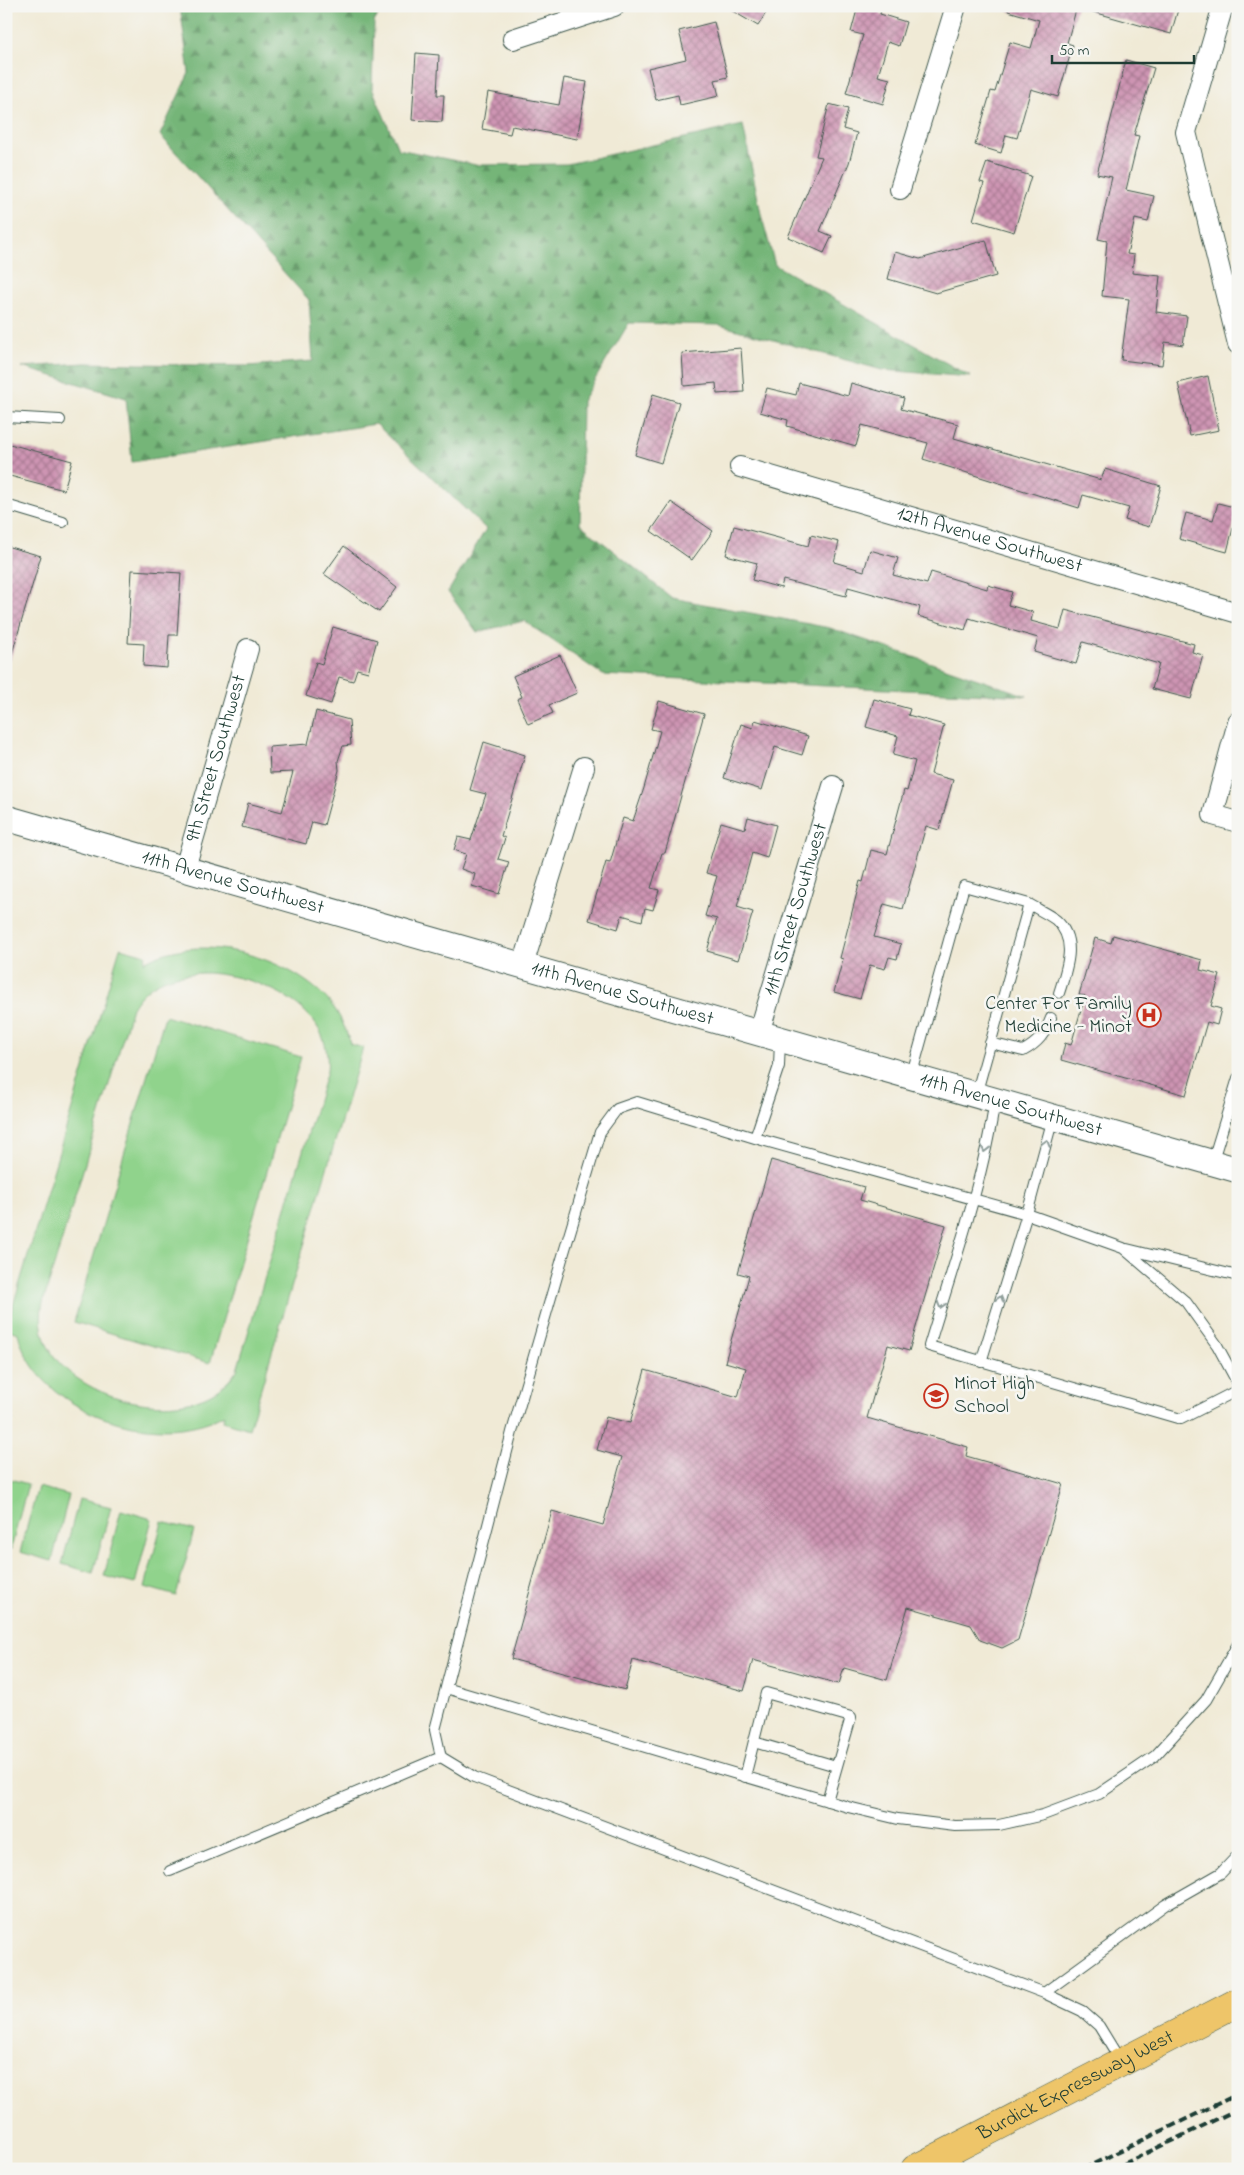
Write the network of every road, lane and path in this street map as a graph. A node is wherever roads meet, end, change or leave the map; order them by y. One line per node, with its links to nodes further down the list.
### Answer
1 (614, 6): 4 (street)
2 (956, 6): 5 (street)
3 (1223, 6): 6 (street)
4 (513, 39)
5 (900, 189)
6 (1238, 344)
7 (6, 417): 8 (lane)
8 (60, 420)
9 (740, 467): 12 (street, 12th Avenue Southwest)
10 (6, 505): 11 (lane)
11 (63, 522)
12 (1238, 613)
13 (248, 649): 19 (street, 9th Street Southwest)
14 (1238, 722): 18 (street)
15 (584, 767): 21 (street)
16 (833, 786): 24 (street, 11th Street Southwest)
17 (6, 818): 19 (street, 11th Avenue Southwest)
18 (1238, 822)
19 (185, 868): 21 (street, 11th Avenue Southwest)
20 (1029, 904): 22 (lane); 25 (lane); 26 (lane)
21 (524, 965): 24 (street, 11th Avenue Southwest)
22 (1059, 993)
23 (1051, 1018): 25 (lane)
24 (770, 1037): 26 (street, 11th Avenue Southwest); 30 (lane)
25 (990, 1042): 28 (lane)
26 (911, 1077): 28 (street, 11th Avenue Southwest)
27 (1238, 1078): 31 (lane)
28 (985, 1098): 29 (street, 11th Avenue Southwest); 33 (lane, one-way to 33)
29 (1053, 1118): 31 (street, 11th Avenue Southwest); 34 (lane, one-way to 29)
30 (755, 1138): 33 (lane); 41 (lane)
31 (1212, 1164): 32 (street, 11th Avenue Southwest)
32 (1238, 1170)
33 (973, 1200): 34 (lane); 37 (lane, one-way to 37)
34 (1027, 1214): 35 (lane); 37 (lane, one-way to 34)
35 (1123, 1248): 36 (lane); 38 (lane)
36 (1238, 1276)
37 (981, 1362): 39 (lane)
38 (1238, 1384)
39 (1238, 1390)
40 (1238, 1644): 46 (lane)
41 (446, 1688): 43 (lane); 45 (lane)
42 (754, 1742): 44 (lane); 44 (lane); 45 (lane)
43 (441, 1757): 48 (lane); 49 (lane)
44 (836, 1766): 46 (lane)
45 (745, 1777): 46 (lane)
46 (827, 1801)
47 (1238, 1855): 49 (lane)
48 (170, 1871)
49 (1044, 1993): 51 (lane)
50 (1238, 2002): 51 (main road, Burdick Expressway West)
51 (1122, 2063): 52 (main road, Burdick Expressway West)
52 (915, 2169)

